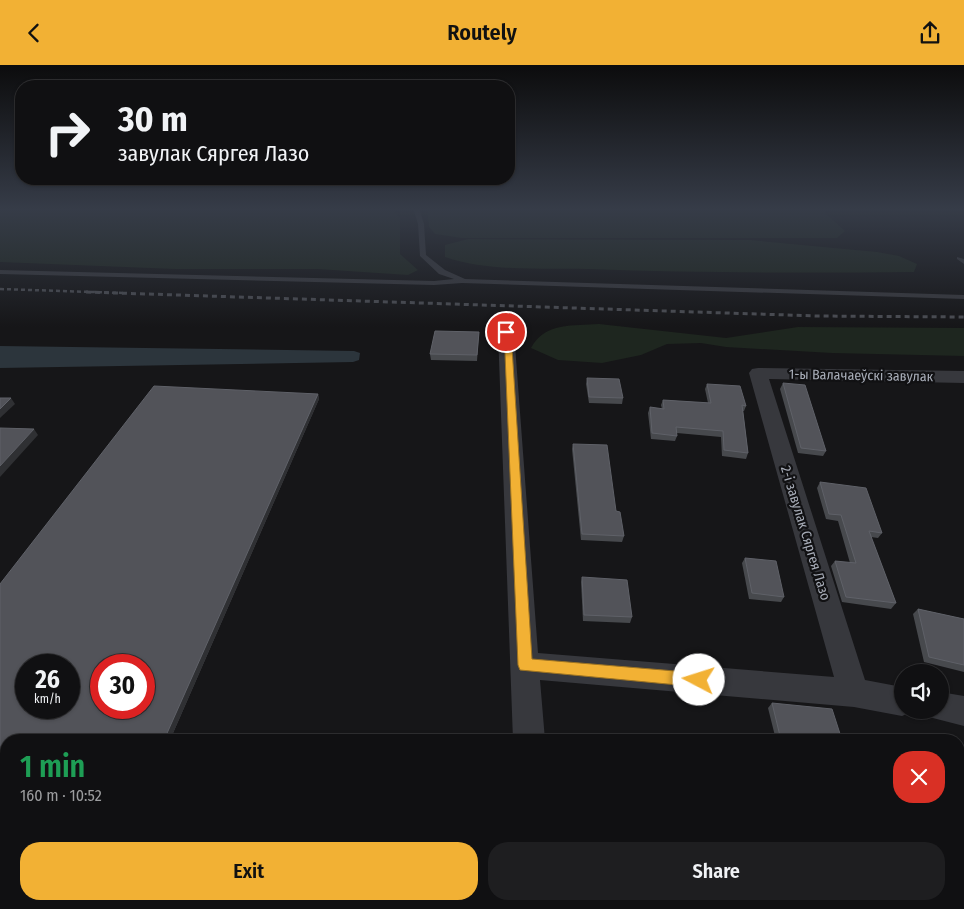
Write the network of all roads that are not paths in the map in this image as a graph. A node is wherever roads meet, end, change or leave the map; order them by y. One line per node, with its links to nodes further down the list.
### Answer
1 (422, 247): 3 (lane)
2 (0, 272): 3 (lane)
3 (464, 281): 4 (lane)
4 (964, 297)
5 (506, 332): 8 (street)
6 (758, 373): 7 (street, 1-ы Валачаеўскі завулак); 9 (street, 2-і завулак Сяргея Лазо)
7 (964, 377)
8 (525, 665): 9 (street); 13 (street)
9 (854, 693): 10 (street)
10 (894, 700)
11 (949, 708): 12 (street)
12 (964, 711)
13 (529, 734)

